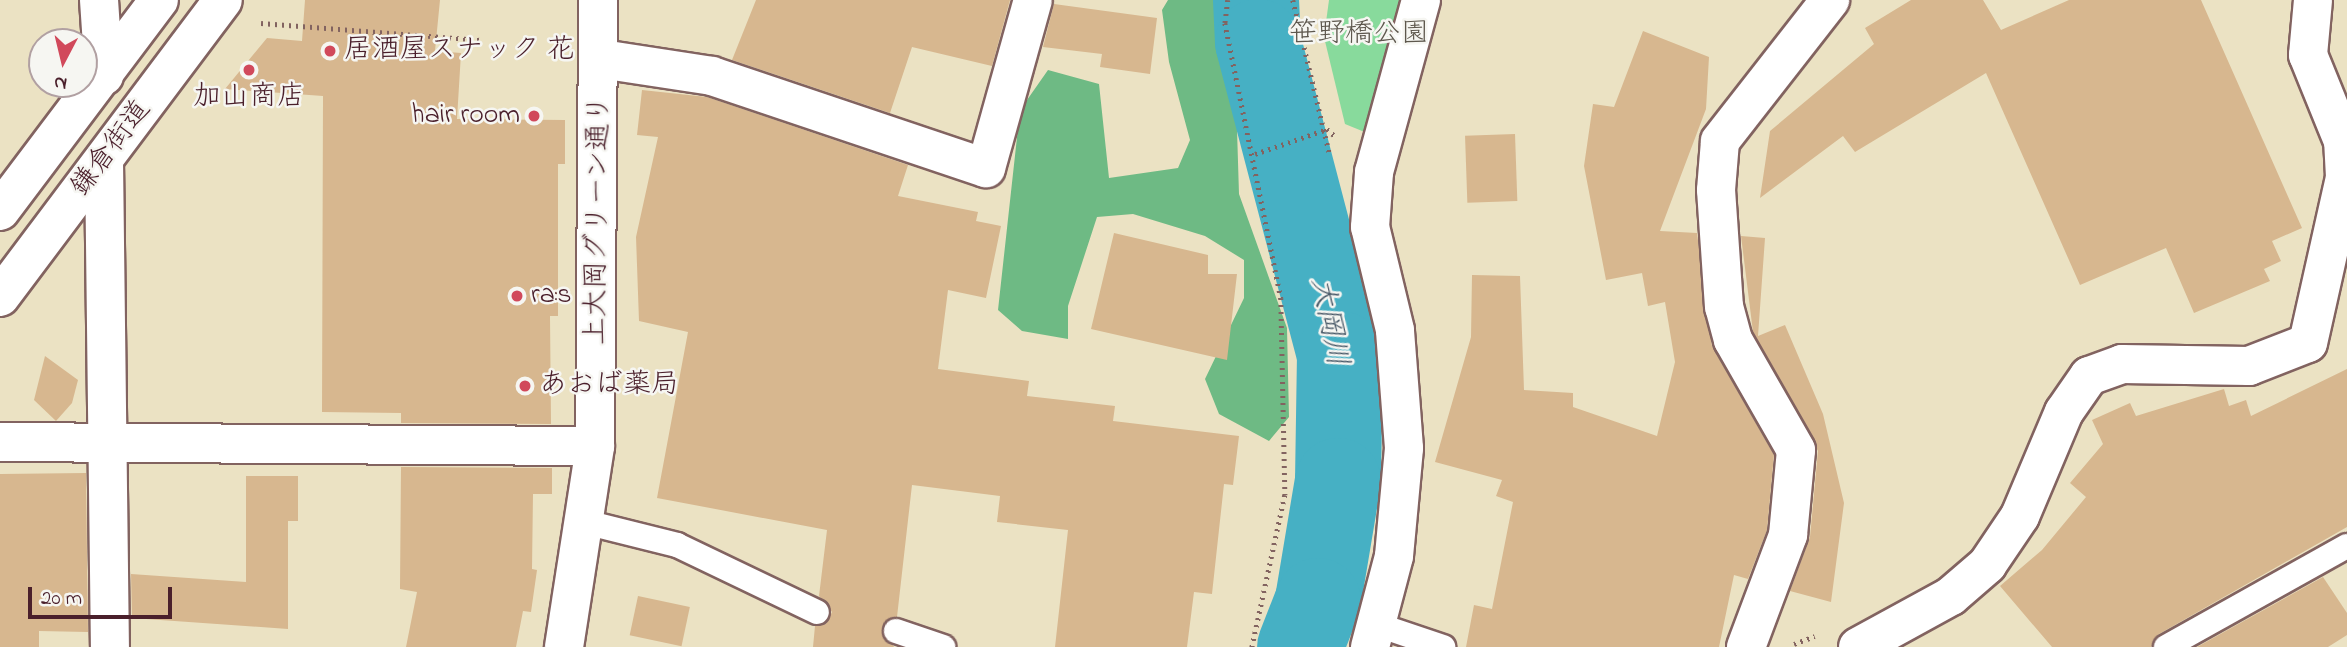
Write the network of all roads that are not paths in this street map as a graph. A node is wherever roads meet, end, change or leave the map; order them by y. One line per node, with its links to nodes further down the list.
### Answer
1 (99, 0): 10 (street)
2 (159, 0): 10 (street, 鎌倉街道)
3 (223, 0): 11 (street, 鎌倉街道)
4 (598, 0): 9 (street, 上大岡グリーン通り)
5 (1032, 0): 9 (street)
6 (1421, 0): 23 (street)
7 (1830, 0): 28 (street)
8 (2313, 0): 15 (street)
9 (601, 59): 18 (street, 上大岡グリーン通り)
10 (103, 76): 12 (street, 鎌倉街道)
11 (104, 161): 13 (street, 鎌倉街道); 17 (street)
12 (0, 211)
13 (0, 297)
14 (2347, 321): 15 (street)
15 (2308, 343): 29 (street)
16 (0, 442): 17 (street)
17 (108, 442): 18 (street); 24 (street)
18 (595, 446): 19 (street, 上大岡グリーン通り)
19 (584, 522): 21 (lane); 25 (street, 上大岡グリーン通り)
20 (2347, 546): 30 (lane)
21 (817, 612)
22 (896, 631): 26 (lane)
23 (1374, 636): 27 (lane)
24 (110, 647)
25 (564, 647)
26 (943, 647)
27 (1443, 647)
28 (1746, 647)
29 (1858, 647)
30 (2166, 647)

